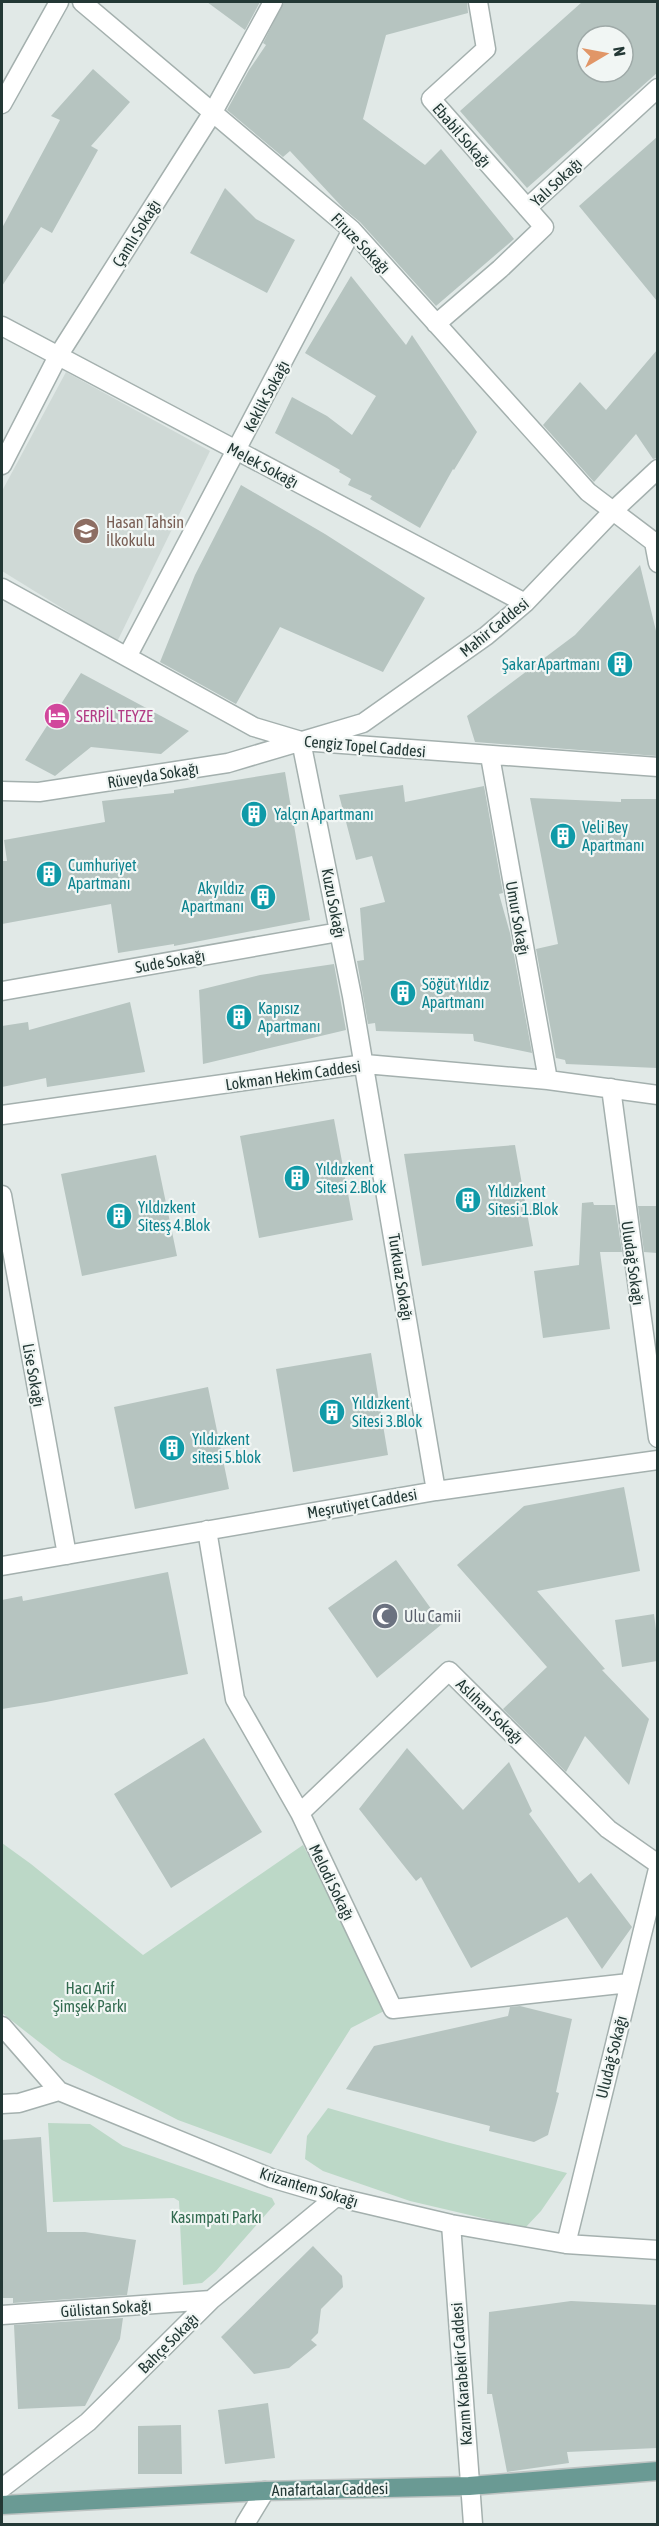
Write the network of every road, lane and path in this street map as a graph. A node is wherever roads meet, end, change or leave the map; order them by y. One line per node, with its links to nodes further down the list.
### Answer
1 (59, 2): 6 (street)
2 (82, 2): 7 (street, Firuze Sokağı)
3 (273, 2): 7 (street, Çamlı Sokağı)
4 (478, 2): 8 (street, Ebabil Sokağı)
5 (657, 88): 8 (street, Yalı Sokağı)
6 (2, 104)
7 (213, 112): 9 (street, Firuze Sokağı); 12 (street, Çamlı Sokağı)
8 (527, 208): 10 (street, Yalı Sokağı)
9 (352, 230): 10 (street, Firuze Sokağı); 13 (street, Keklik Sokağı)
10 (436, 324): 16 (street, Firuze Sokağı)
11 (2, 326): 12 (street, Melek Sokağı)
12 (58, 356): 13 (street, Melek Sokağı); 14 (street, Çamlı Sokağı)
13 (237, 451): 19 (street, Melek Sokağı); 20 (street, Keklik Sokağı)
14 (2, 465)
15 (657, 469): 16 (street, Mahir Caddesi)
16 (614, 510): 17 (street, Firuze Sokağı); 19 (street, Mahir Caddesi)
17 (657, 563)
18 (2, 588): 20 (street, Cengiz Topel Caddesi)
19 (525, 603): 21 (street, Mahir Caddesi)
20 (127, 657): 21 (street, Cengiz Topel Caddesi)
21 (301, 741): 22 (street, Cengiz Topel Caddesi); 24 (street, Rüveyda Sokağı); 25 (street, Kuzu Sokağı)
22 (490, 756): 23 (street, Cengiz Topel Caddesi); 28 (street, Umur Sokağı)
23 (657, 767)
24 (2, 791)
25 (339, 932): 26 (street, Sude Sokağı); 27 (street, Kuzu Sokağı)
26 (2, 991)
27 (364, 1064): 28 (street, Lokman Hekim Caddesi); 31 (street, Lokman Hekim Caddesi); 35 (street, Turkuaz Sokağı)
28 (548, 1080): 29 (street, Lokman Hekim Caddesi)
29 (611, 1088): 30 (street, Lokman Hekim Caddesi); 33 (street, Uludağ Sokağı)
30 (657, 1095)
31 (2, 1115)
32 (2, 1195): 37 (street, Lise Sokağı)
33 (657, 1438)
34 (657, 1460): 35 (street, Meşrutiyet Caddesi)
35 (436, 1491): 36 (street, Meşrutiyet Caddesi)
36 (207, 1530): 37 (street, Meşrutiyet Caddesi); 39 (street, Melodi Sokağı)
37 (68, 1555): 38 (street, Meşrutiyet Caddesi)
38 (2, 1566)
39 (300, 1813): 40 (street, Aslıhan Sokağı); 42 (street, Melodi Sokağı)
40 (657, 1864)
41 (657, 1869): 42 (street, Uludağ Sokağı)
42 (629, 1983): 48 (street, Uludağ Sokağı)
43 (2, 2026): 44 (street, Krizantem Sokağı)
44 (59, 2091): 45 (street); 46 (street, Krizantem Sokağı)
45 (2, 2104)
46 (336, 2197): 47 (street, Krizantem Sokağı); 50 (street, Bahçe Sokağı)
47 (451, 2224): 48 (street, Krizantem Sokağı); 53 (street, Kazım Karabekir Caddesi)
48 (566, 2244): 49 (street, Krizantem Sokağı)
49 (657, 2250)
50 (211, 2301): 51 (street, Gülistan Sokağı); 54 (street, Bahçe Sokağı)
51 (2, 2315)
52 (657, 2471): 53 (main road, Anafartalar Caddesi)
53 (469, 2486): 55 (main road, Anafartalar Caddesi); 58 (street, Kazım Karabekir Caddesi)
54 (2, 2488)
55 (265, 2491): 56 (main road, Anafartalar Caddesi); 57 (street)
56 (2, 2505)
57 (245, 2524)
58 (473, 2524)

